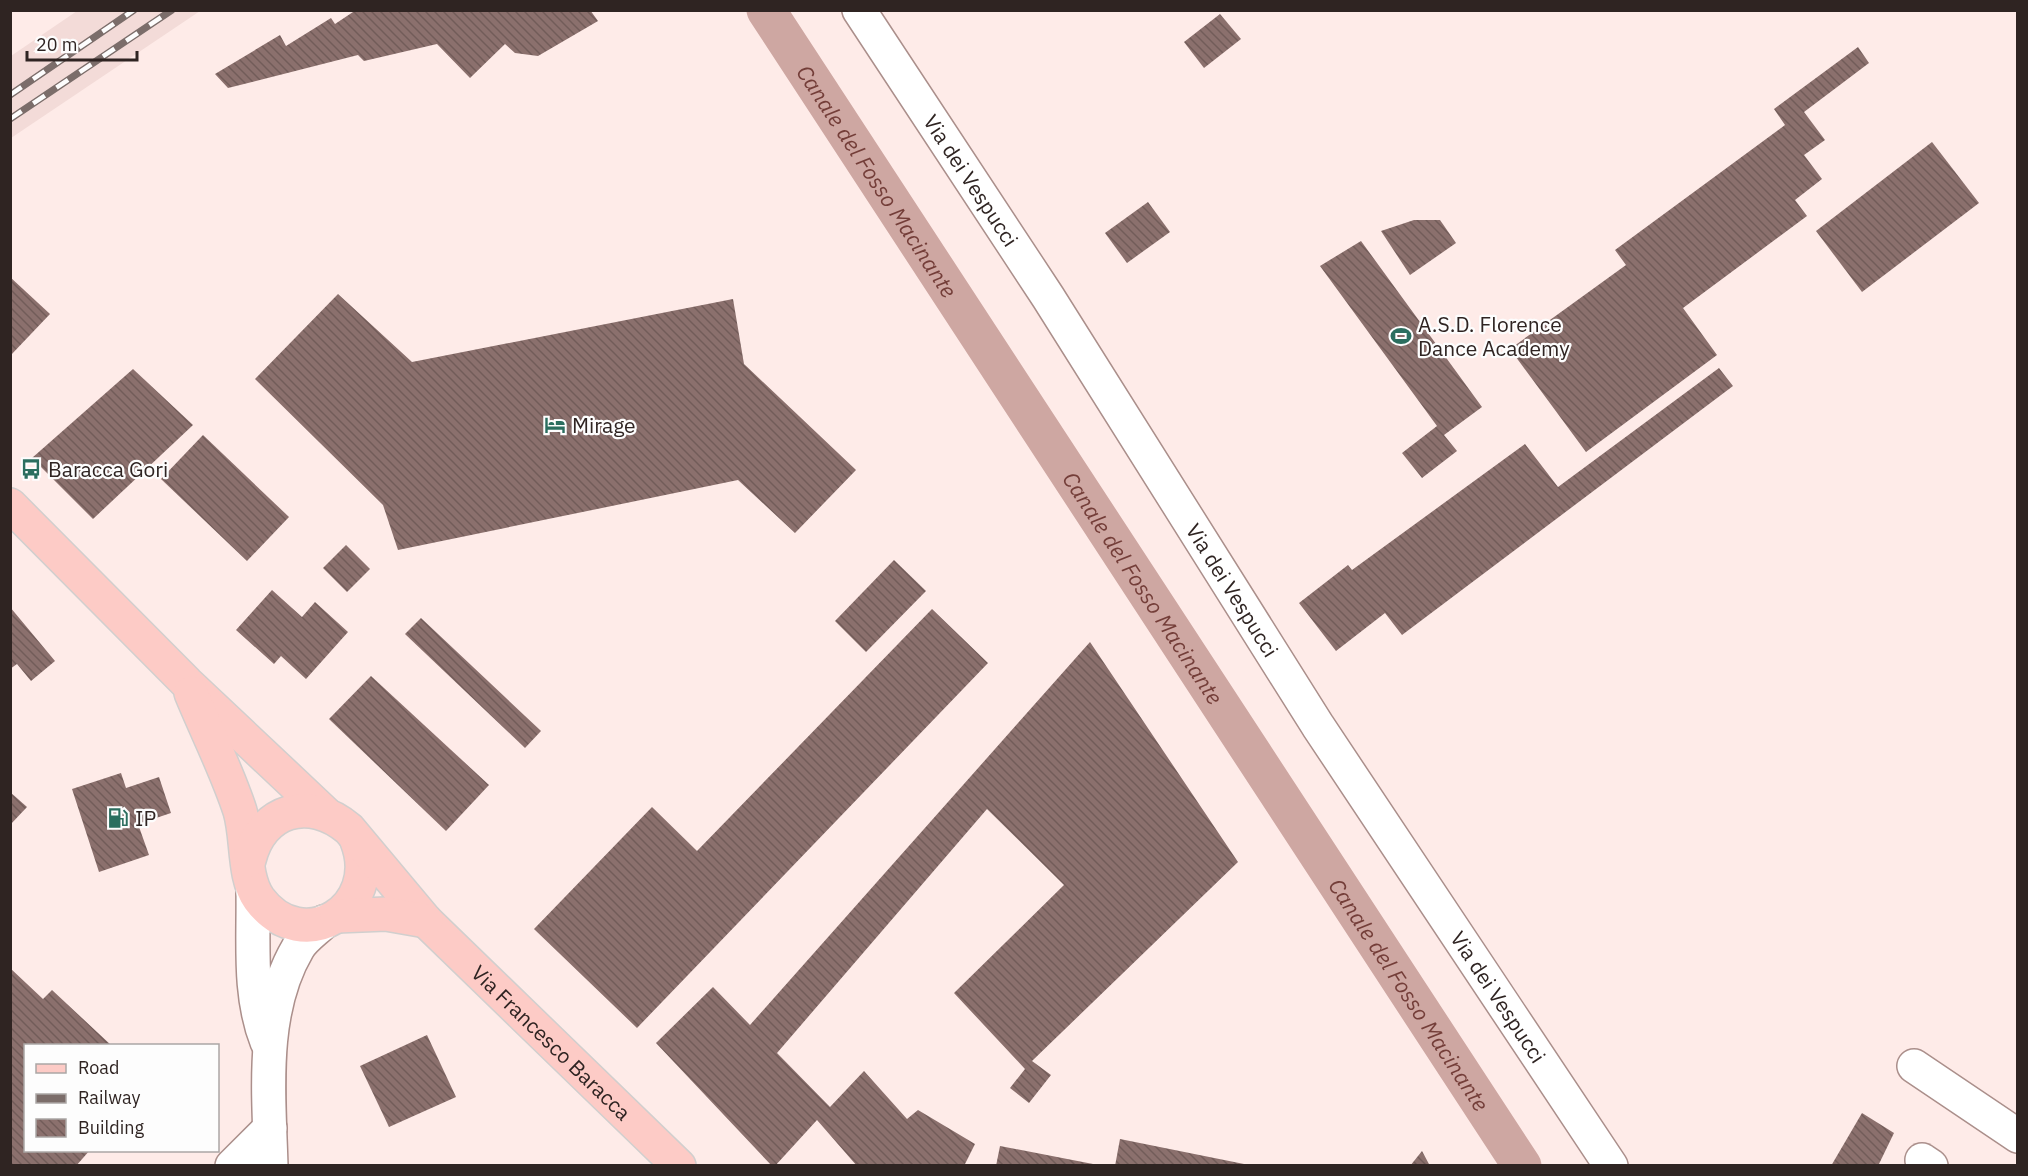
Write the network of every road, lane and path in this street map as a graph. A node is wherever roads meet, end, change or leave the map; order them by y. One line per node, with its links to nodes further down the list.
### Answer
1 (859, 10): 16 (street, Via dei Vespucci)
2 (10, 505): 3 (main road, Via Francesco Baracca)
3 (187, 683): 4 (main road, Via Francesco Baracca); 6 (main road, Via Francesco Baracca)
4 (325, 813): 5 (main road, Via Francesco Baracca); 6 (main road)
5 (357, 841): 7 (main road); 8 (main road, Via Francesco Baracca)
6 (251, 875): 7 (main road); 9 (street)
7 (331, 919): 8 (main road); 9 (street)
8 (426, 921): 15 (main road, Via Francesco Baracca)
9 (269, 1048): 11 (street)
10 (1914, 1066): 12 (street)
11 (270, 1128): 13 (street); 14 (street)
12 (2018, 1136)
13 (232, 1166)
14 (271, 1166)
15 (679, 1166)
16 (1611, 1166)

